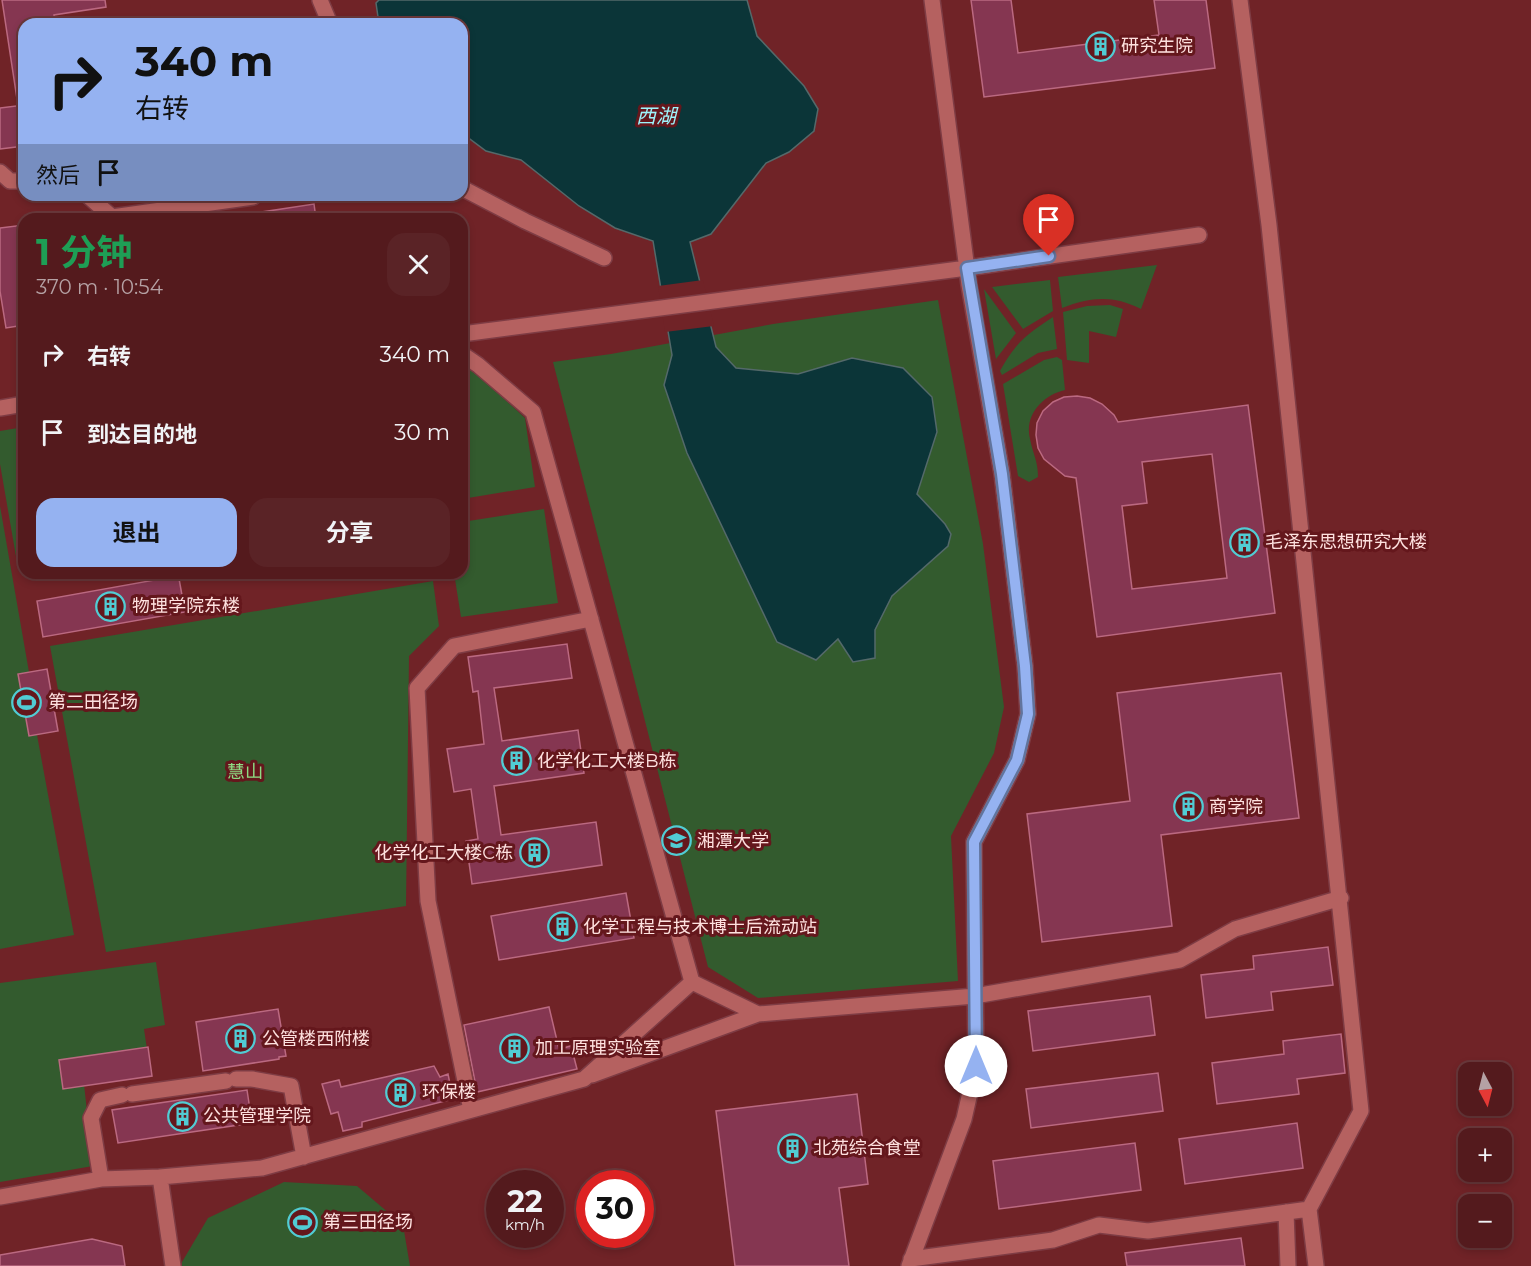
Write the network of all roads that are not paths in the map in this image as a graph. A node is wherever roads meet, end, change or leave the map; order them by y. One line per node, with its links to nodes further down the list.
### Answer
1 (320, 0): 4 (street)
2 (932, 0): 15 (street)
3 (1240, 0): 21 (street)
4 (328, 18)
5 (0, 172): 6 (street)
6 (18, 180)
7 (468, 191): 14 (street)
8 (94, 201): 11 (street)
9 (240, 201): 10 (street)
10 (205, 212): 12 (street)
11 (107, 213)
12 (186, 213)
13 (1199, 234): 15 (street)
14 (604, 258)
15 (967, 268): 16 (street); 23 (street)
16 (468, 333)
17 (468, 358): 20 (street)
18 (18, 405): 19 (street)
19 (0, 408)
20 (591, 619): 22 (street); 26 (street)
21 (1341, 898): 23 (street); 31 (street)
22 (692, 982): 24 (street); 25 (street)
23 (975, 996): 24 (street); 33 (street)
24 (758, 1014): 25 (street)
25 (584, 1078): 26 (street)
26 (471, 1110): 27 (street)
27 (304, 1157): 28 (street); 29 (street)
28 (160, 1177): 29 (street); 34 (street)
29 (101, 1179): 30 (street)
30 (0, 1197)
31 (1309, 1209): 32 (street); 36 (street)
32 (1286, 1212): 33 (street); 35 (street)
33 (910, 1263)
34 (173, 1266)
35 (1288, 1266)
36 (1316, 1266)

